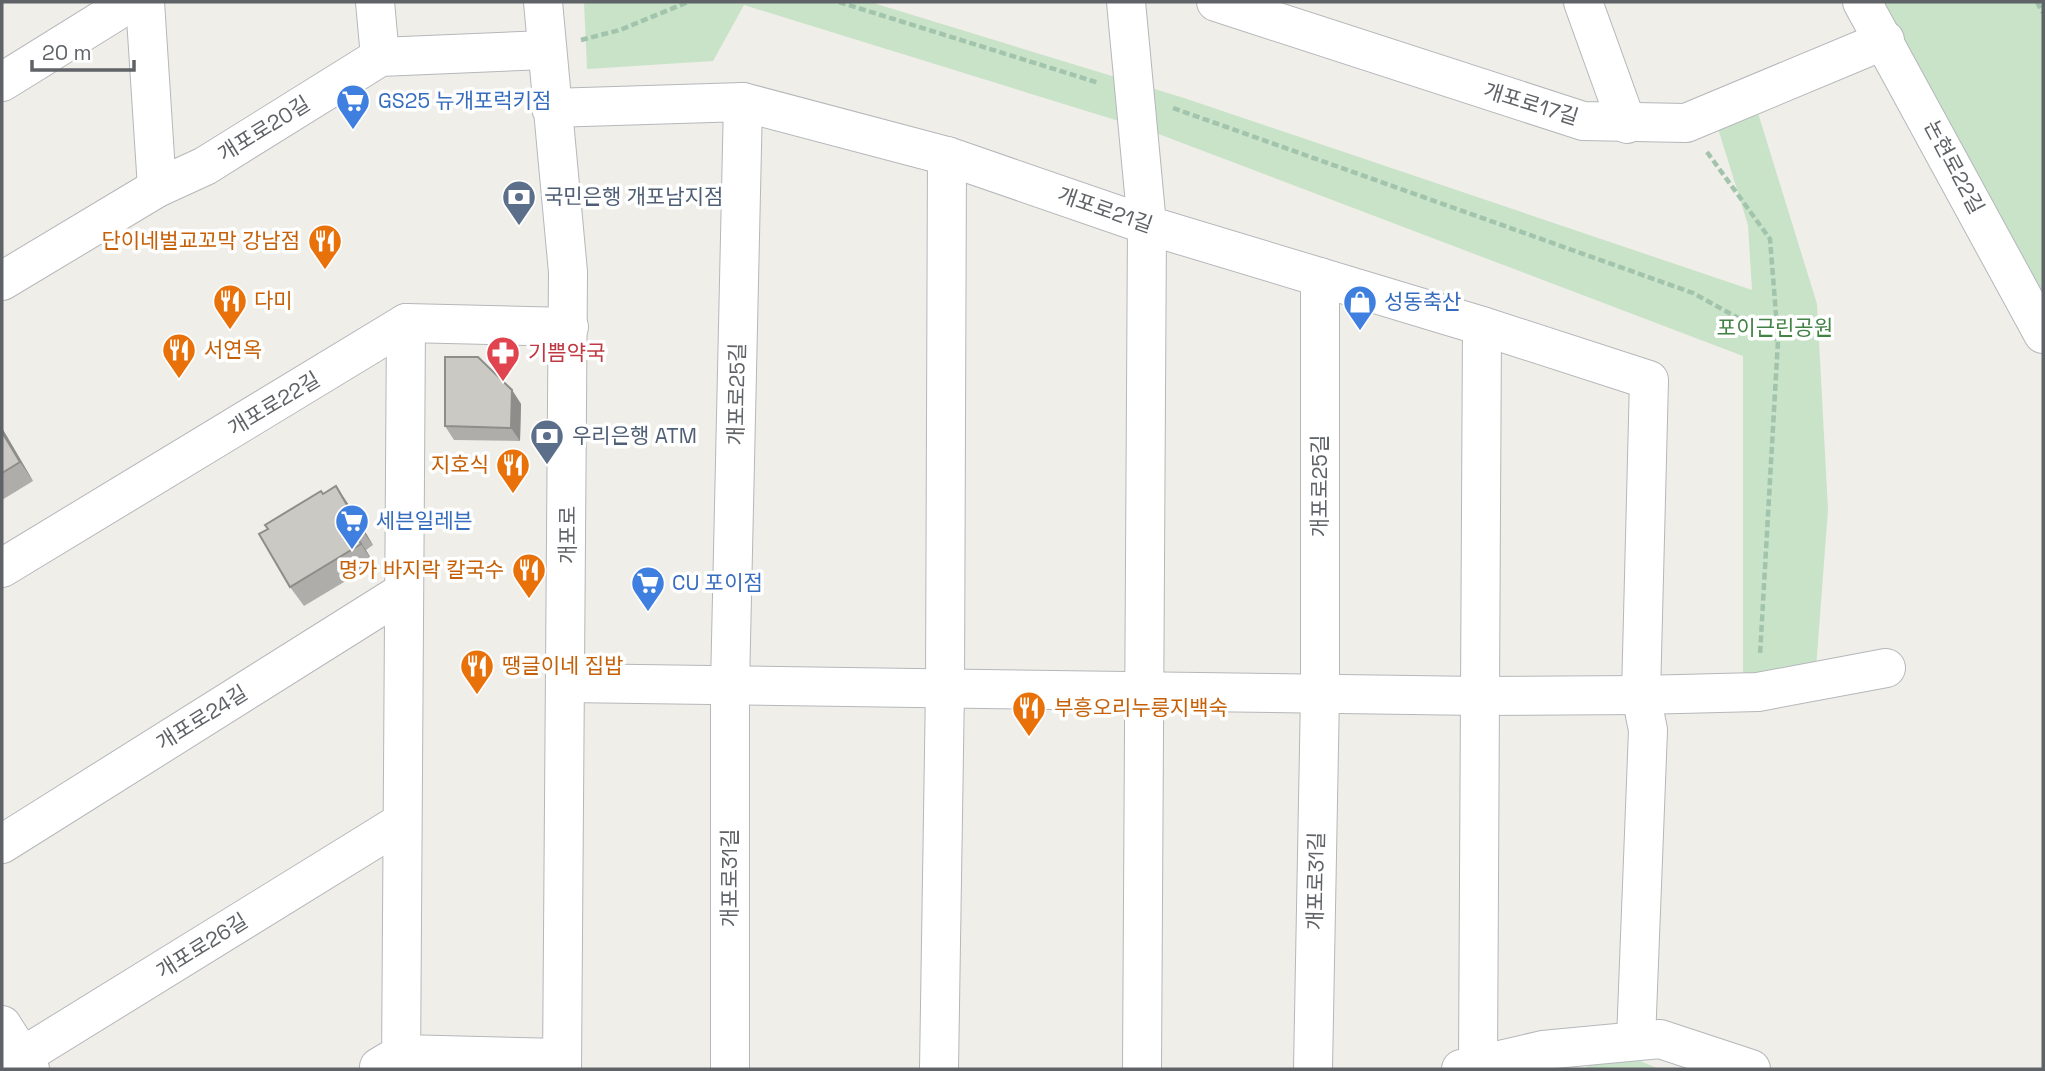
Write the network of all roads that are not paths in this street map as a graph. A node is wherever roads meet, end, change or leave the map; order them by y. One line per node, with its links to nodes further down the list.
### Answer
1 (131, 2): 12 (street)
2 (145, 2): 17 (street)
3 (375, 2): 11 (street)
4 (543, 2): 10 (street, 개포로)
5 (1126, 2): 18 (street)
6 (1216, 2): 15 (street, 개포로17길)
7 (1583, 2): 15 (street)
8 (1863, 2): 9 (street, 논현로22길)
9 (1885, 40): 15 (street, 개포로17길); 24 (street, 논현로22길)
10 (546, 50): 11 (street, 개포로20길); 14 (street, 개포로)
11 (380, 58): 17 (street, 개포로20길)
12 (2, 82)
13 (743, 102): 14 (street, 개포로21길); 16 (street, 개포로21길); 29 (street, 개포로25길)
14 (551, 107): 23 (street, 개포로)
15 (1627, 124)
16 (947, 156): 18 (street, 개포로21길); 30 (street)
17 (157, 188): 20 (street, 개포로20길)
18 (1147, 225): 19 (street, 개포로21길); 31 (street)
19 (1320, 277): 22 (street, 개포로21길); 32 (street, 개포로25길)
20 (2, 281)
21 (406, 323): 23 (street); 25 (street, 개포로22길); 26 (street)
22 (1482, 326): 33 (street, 개포로21길); 34 (street)
23 (569, 327): 28 (street, 개포로)
24 (2043, 334)
25 (2, 568)
26 (403, 592): 35 (street); 36 (street, 개포로24길)
27 (1886, 668): 33 (street)
28 (567, 683): 29 (street); 39 (street, 개포로)
29 (730, 686): 30 (street); 43 (street, 개포로31길)
30 (945, 688): 31 (street); 44 (street)
31 (1143, 690): 32 (street); 45 (street)
32 (1320, 694): 34 (street); 46 (street, 개포로31길)
33 (1641, 695): 34 (street); 38 (street)
34 (1480, 696): 42 (street)
35 (402, 822): 40 (street); 41 (street, 개포로26길)
36 (2, 844)
37 (2, 1025): 41 (street)
38 (1636, 1040): 42 (street); 47 (street)
39 (562, 1063): 40 (street)
40 (392, 1064)
41 (18, 1065)
42 (1469, 1067)
43 (730, 1069)
44 (939, 1069)
45 (1142, 1069)
46 (1313, 1069)
47 (1751, 1069)

